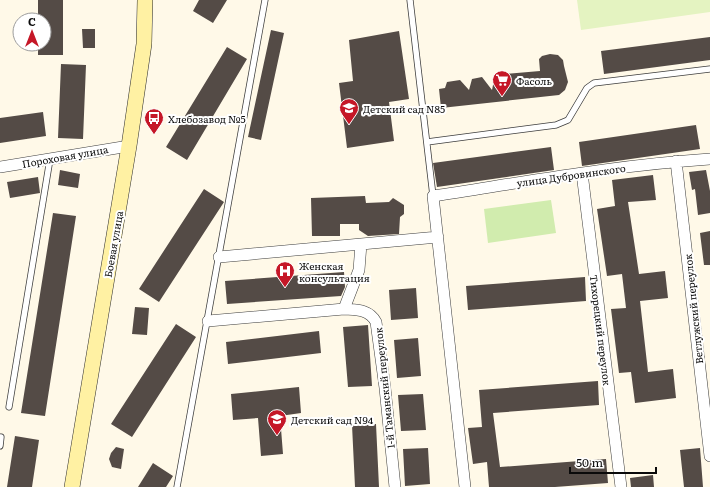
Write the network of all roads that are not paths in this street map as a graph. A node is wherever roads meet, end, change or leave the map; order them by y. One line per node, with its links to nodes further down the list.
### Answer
1 (145, 0): 6 (main road, Боевая улица)
2 (265, 0): 15 (lane)
3 (410, 0): 5 (lane)
4 (710, 69): 5 (lane)
5 (427, 142): 12 (lane)
6 (129, 146): 7 (street, Пороховая улица); 22 (main road, Боевая улица)
7 (50, 159): 10 (street, Пороховая улица); 18 (lane)
8 (710, 159): 9 (street, улица Дубровинского)
9 (676, 161): 11 (street, улица Дубровинского); 21 (street, Ветлужский переулок)
10 (0, 167)
11 (582, 173): 12 (street, улица Дубровинского); 26 (street, Тихорецкий переулок)
12 (433, 196): 13 (street)
13 (438, 237): 14 (street); 25 (street)
14 (361, 244): 15 (street); 16 (street)
15 (219, 257): 17 (lane)
16 (344, 310): 17 (street, 1-й Таманский переулок); 24 (street, 1-й Таманский переулок)
17 (208, 321): 23 (lane)
18 (8, 407)
19 (1, 437): 20 (lane)
20 (0, 446)
21 (710, 456)
22 (72, 487)
23 (177, 487)
24 (395, 487)
25 (465, 487)
26 (621, 487)

